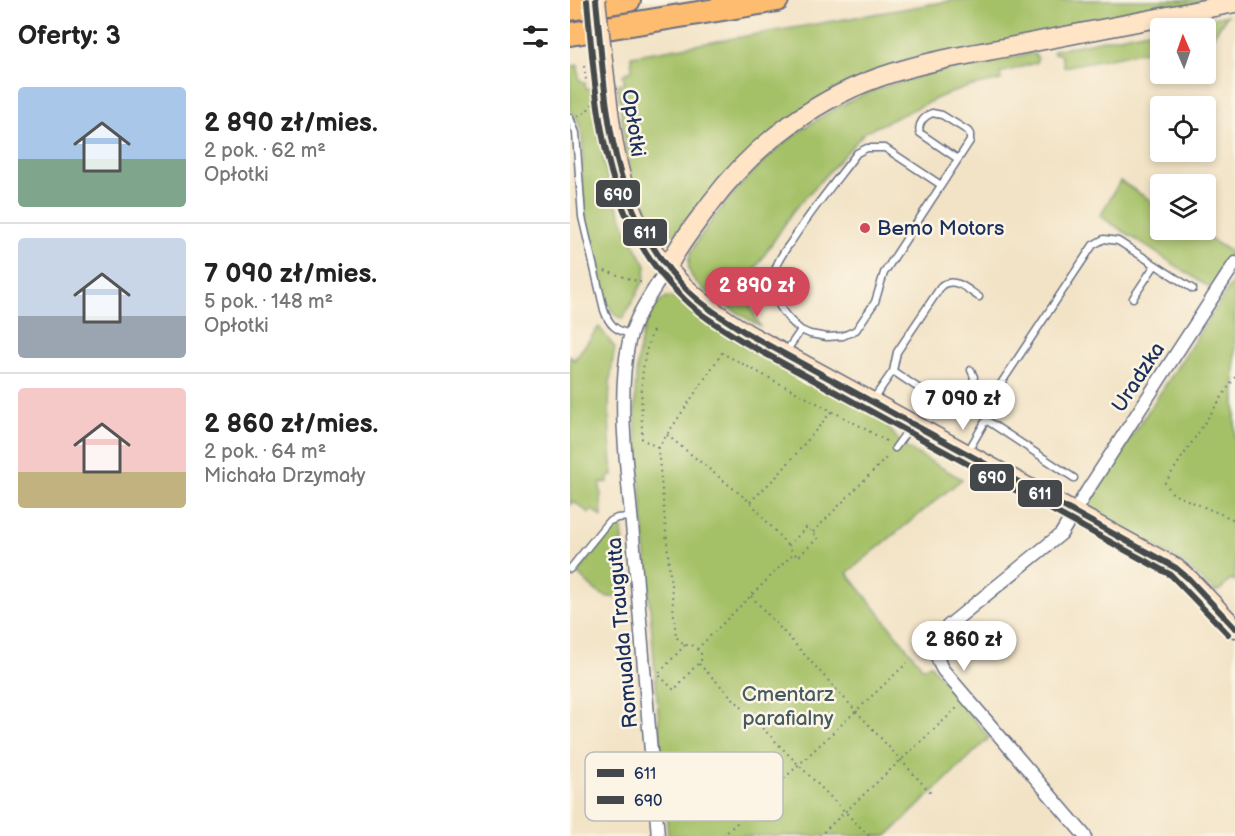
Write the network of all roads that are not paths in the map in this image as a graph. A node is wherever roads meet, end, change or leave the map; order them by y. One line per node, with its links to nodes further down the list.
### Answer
1 (596, 0): 12 (street, Opłotki, bridge)
2 (629, 0): 5 (highway)
3 (777, 0): 6 (highway)
4 (1235, 3): 12 (street)
5 (570, 9)
6 (575, 34)
7 (571, 119): 17 (lane)
8 (958, 159): 8 (lane); 9 (lane)
9 (941, 185): 16 (lane); 16 (lane)
10 (1235, 263): 28 (street, Uradzka)
11 (1155, 265): 13 (lane); 15 (lane); 22 (lane)
12 (667, 268): 17 (street, Romualda Traugutta); 18 (street, Opłotki)
13 (1193, 289)
14 (980, 297): 19 (lane)
15 (1133, 298)
16 (801, 330): 18 (lane)
17 (631, 334): 27 (street, Romualda Traugutta)
18 (785, 354): 21 (street, Opłotki)
19 (893, 370): 20 (lane); 21 (lane)
20 (970, 370)
21 (872, 402): 23 (street, Opłotki)
22 (986, 420): 25 (lane); 26 (lane)
23 (912, 424): 24 (lane); 25 (street, Opłotki)
24 (895, 448)
25 (967, 454): 28 (street, Opłotki)
26 (1074, 478)
27 (631, 516): 29 (lane); 31 (street, Romualda Traugutta)
28 (1074, 518): 30 (street, Opłotki); 34 (street, Uradzka)
29 (570, 569)
30 (1235, 628)
31 (651, 752)
32 (657, 821): 33 (street, Romualda Traugutta)
33 (658, 836)
34 (1085, 836)

